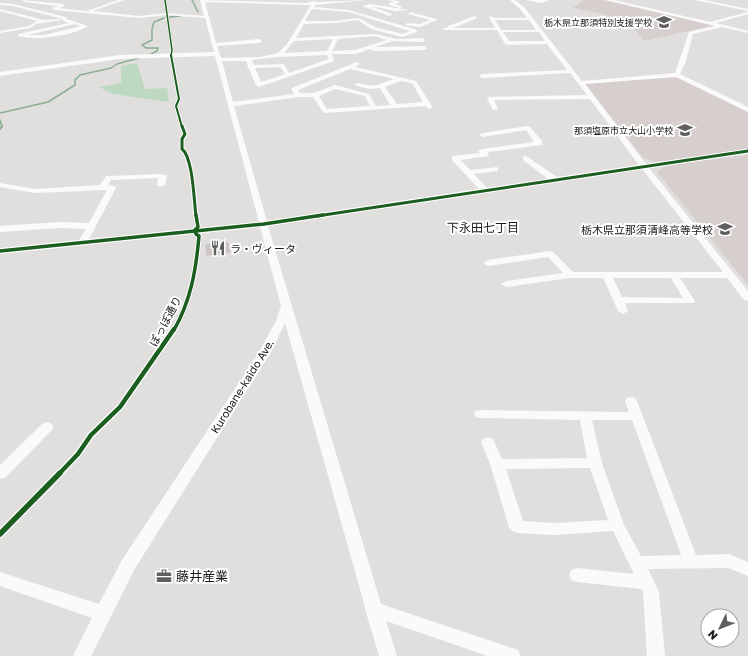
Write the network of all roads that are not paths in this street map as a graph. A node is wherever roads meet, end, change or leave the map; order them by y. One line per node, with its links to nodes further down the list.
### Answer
1 (28, 0): 21 (street)
2 (205, 0): 13 (street); 27 (street)
3 (364, 0): 16 (street)
4 (391, 0): 23 (street)
5 (512, 0): 35 (street)
6 (527, 0): 7 (street)
7 (546, 0)
8 (608, 0): 40 (street)
9 (696, 0): 10 (street); 17 (street)
10 (700, 0)
11 (102, 1): 12 (street)
12 (120, 1): 21 (street)
13 (246, 1): 16 (street)
14 (741, 2): 17 (street)
15 (0, 4): 32 (street)
16 (314, 4): 22 (street); 37 (street)
17 (719, 4): 20 (street)
18 (182, 9): 24 (street)
19 (0, 10): 36 (street)
20 (748, 11): 40 (street)
21 (85, 13): 24 (street); 32 (street)
22 (353, 13): 29 (street); 33 (street)
23 (414, 13): 25 (street); 26 (street); 26 (street); 31 (street)
24 (178, 15): 27 (street)
25 (382, 16): 26 (street); 29 (street)
26 (390, 16)
27 (205, 17): 56 (street)
28 (476, 17): 38 (street)
29 (368, 18): 30 (street); 30 (street)
30 (359, 19): 33 (street)
31 (405, 19)
32 (69, 21): 36 (street); 42 (street); 42 (street)
33 (343, 21): 37 (street)
34 (494, 22): 35 (street); 35 (street); 35 (street); 38 (street); 55 (street)
35 (533, 22): 55 (street)
36 (44, 23): 42 (street)
37 (302, 23): 47 (street)
38 (462, 23): 39 (street)
39 (475, 23)
40 (709, 23): 41 (street)
41 (720, 26): 44 (street); 75 (street)
42 (31, 30): 46 (street)
43 (420, 32): 53 (street)
44 (748, 32)
45 (311, 33): 47 (street)
46 (0, 34)
47 (295, 34): 51 (street)
48 (358, 36): 49 (street); 52 (street); 57 (street)
49 (336, 37): 50 (street); 61 (street)
50 (313, 39): 51 (street); 62 (street)
51 (292, 40): 63 (street)
52 (392, 40): 53 (street); 59 (street)
53 (422, 40): 58 (street)
54 (259, 41): 56 (street)
55 (549, 42): 71 (street)
56 (214, 44): 65 (street)
57 (354, 47): 59 (street); 61 (street)
58 (424, 48): 59 (street); 60 (street)
59 (364, 49)
60 (416, 52)
61 (329, 53): 62 (street); 70 (street)
62 (306, 54): 64 (street)
63 (278, 55): 64 (street); 66 (street)
64 (293, 55): 70 (street)
65 (217, 57): 66 (street); 73 (street); 85 (street)
66 (248, 58): 68 (street)
67 (357, 64): 69 (street)
68 (250, 67): 74 (street); 74 (street)
69 (349, 67): 72 (street); 76 (street)
70 (305, 69): 74 (street); 76 (street)
71 (572, 71): 77 (street); 80 (street)
72 (373, 73): 78 (street); 81 (street)
73 (0, 74)
74 (288, 75)
75 (677, 75): 80 (street); 89 (street)
76 (326, 76): 79 (street); 82 (street)
77 (482, 76)
78 (399, 79): 81 (street); 87 (street)
79 (336, 80)
80 (581, 83): 84 (street)
81 (382, 87): 87 (street)
82 (298, 95): 83 (street); 85 (street)
83 (315, 95): 88 (street); 88 (street)
84 (592, 97): 86 (street); 95 (street)
85 (231, 104): 103 (street)
86 (494, 106)
87 (395, 107): 88 (street)
88 (374, 108)
89 (748, 110)
90 (475, 129): 91 (street)
91 (483, 135): 92 (street); 92 (street)
92 (502, 148): 97 (street)
93 (748, 151): 95 (street)
94 (526, 158): 98 (street)
95 (643, 166): 98 (street); 112 (street)
96 (495, 169): 97 (street)
97 (468, 173): 102 (street)
98 (555, 180): 102 (street)
99 (0, 185): 101 (street)
100 (161, 186): 101 (street)
101 (103, 187): 104 (street)
102 (485, 190): 103 (street)
103 (264, 224): 106 (street); 116 (street)
104 (91, 226): 105 (street); 106 (street)
105 (0, 229)
106 (83, 242): 107 (street)
107 (0, 251)
108 (488, 263): 110 (street)
109 (673, 274): 111 (street); 112 (street); 115 (street)
110 (570, 275): 111 (street); 113 (street)
111 (606, 275): 115 (street)
112 (730, 275): 114 (street)
113 (506, 284)
114 (748, 298)
115 (619, 300): 117 (street)
116 (286, 306): 134 (street); 135 (street, Kurobane-kaido Ave.)
117 (623, 311)
118 (631, 401): 121 (street)
119 (480, 414): 120 (street)
120 (585, 415): 121 (street); 124 (street)
121 (636, 416): 128 (street)
122 (47, 427): 126 (street)
123 (488, 442): 125 (street)
124 (595, 463): 125 (street); 127 (street)
125 (497, 464): 127 (street)
126 (1, 472)
127 (617, 525): 129 (street)
128 (691, 562): 129 (street); 130 (street)
129 (636, 563): 133 (street)
130 (748, 569)
131 (577, 575): 133 (street)
132 (0, 578): 135 (street)
133 (646, 582): 139 (street)
134 (373, 610): 137 (street); 138 (street)
135 (103, 613): 136 (street, Kurobane-kaido Ave.)
136 (82, 656)
137 (388, 656)
138 (512, 656)
139 (656, 656)

